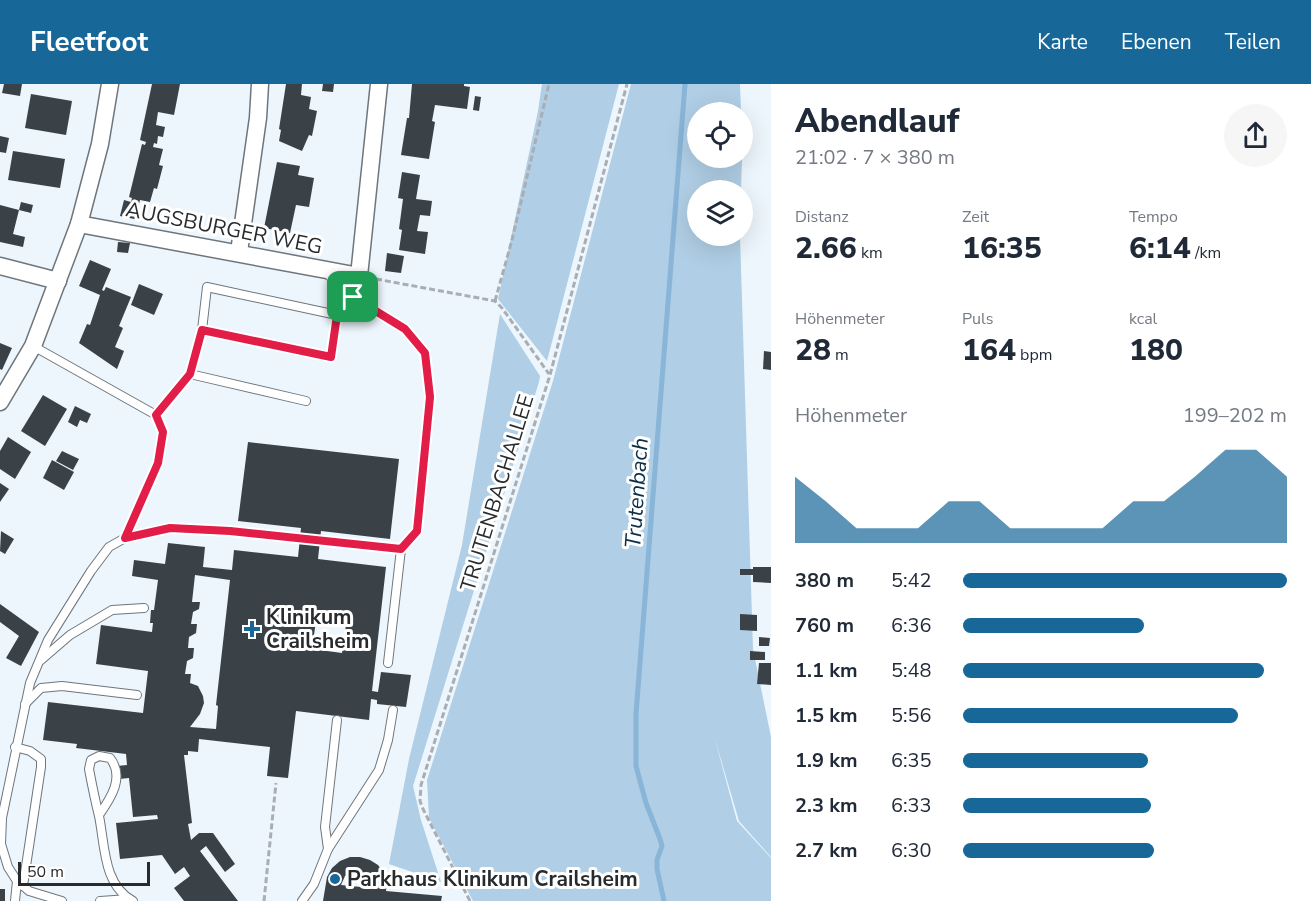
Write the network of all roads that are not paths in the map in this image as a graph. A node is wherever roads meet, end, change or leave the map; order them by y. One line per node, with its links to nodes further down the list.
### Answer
1 (110, 84): 4 (street)
2 (260, 84): 5 (street)
3 (379, 84): 7 (street, AUGSBURGER WEG)
4 (80, 224): 5 (street, AUGSBURGER WEG); 8 (street)
5 (239, 252): 7 (street, AUGSBURGER WEG)
6 (0, 266): 8 (street)
7 (324, 269): 9 (lane)
8 (58, 281): 12 (street)
9 (353, 297): 10 (lane); 18 (lane)
10 (337, 315): 11 (lane); 11 (lane)
11 (202, 330): 13 (lane)
12 (33, 346): 15 (street); 16 (lane)
13 (190, 374): 14 (lane); 16 (lane)
14 (306, 401)
15 (0, 402)
16 (156, 415): 17 (lane)
17 (125, 538): 18 (lane); 20 (lane)
18 (401, 549): 21 (lane)
19 (144, 608): 20 (lane)
20 (39, 662): 23 (lane)
21 (388, 663)
22 (137, 695): 23 (lane)
23 (25, 704): 26 (lane)
24 (393, 711): 28 (lane)
25 (337, 720): 28 (lane)
26 (15, 747): 29 (lane); 29 (lane)
27 (99, 815): 27 (lane); 30 (lane)
28 (328, 849): 34 (lane)
29 (20, 883): 31 (lane); 32 (lane)
30 (131, 900): 33 (lane)
31 (15, 901)
32 (62, 901)
33 (100, 901)
34 (302, 901)

